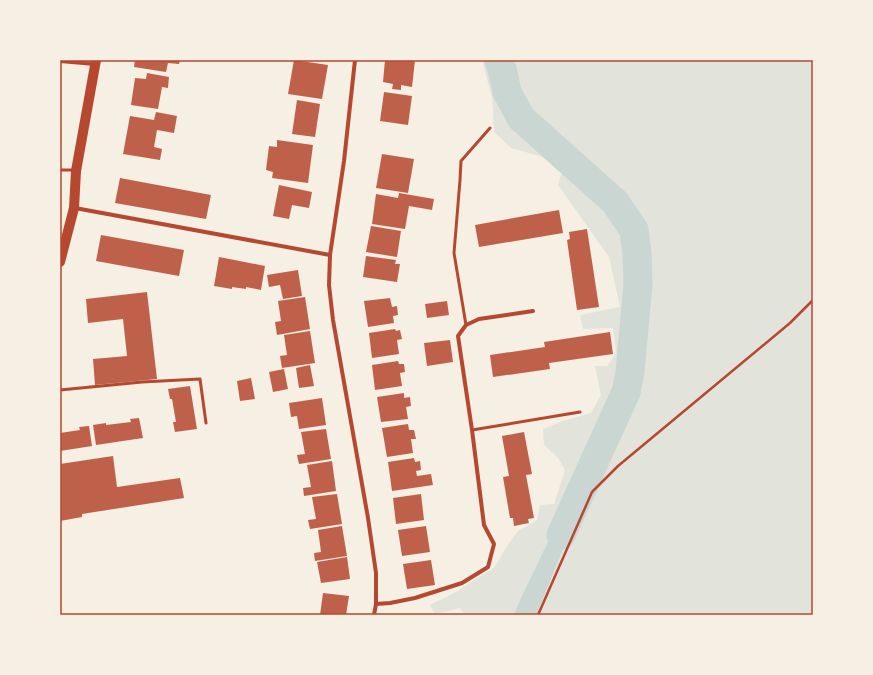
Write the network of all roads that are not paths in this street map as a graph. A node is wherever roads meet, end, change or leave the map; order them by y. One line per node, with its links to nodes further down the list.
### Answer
1 (355, 60): 8 (street)
2 (60, 61): 3 (street)
3 (96, 62): 6 (main road)
4 (490, 128): 11 (lane)
5 (60, 170): 6 (lane)
6 (76, 171): 7 (main road)
7 (74, 208): 8 (street); 9 (main road)
8 (330, 255): 16 (street)
9 (60, 262)
10 (533, 311): 11 (street)
11 (466, 325): 15 (street)
12 (60, 390): 14 (lane)
13 (580, 412): 15 (lane)
14 (206, 423)
15 (472, 430): 16 (street)
16 (376, 604): 17 (street)
17 (374, 615)

